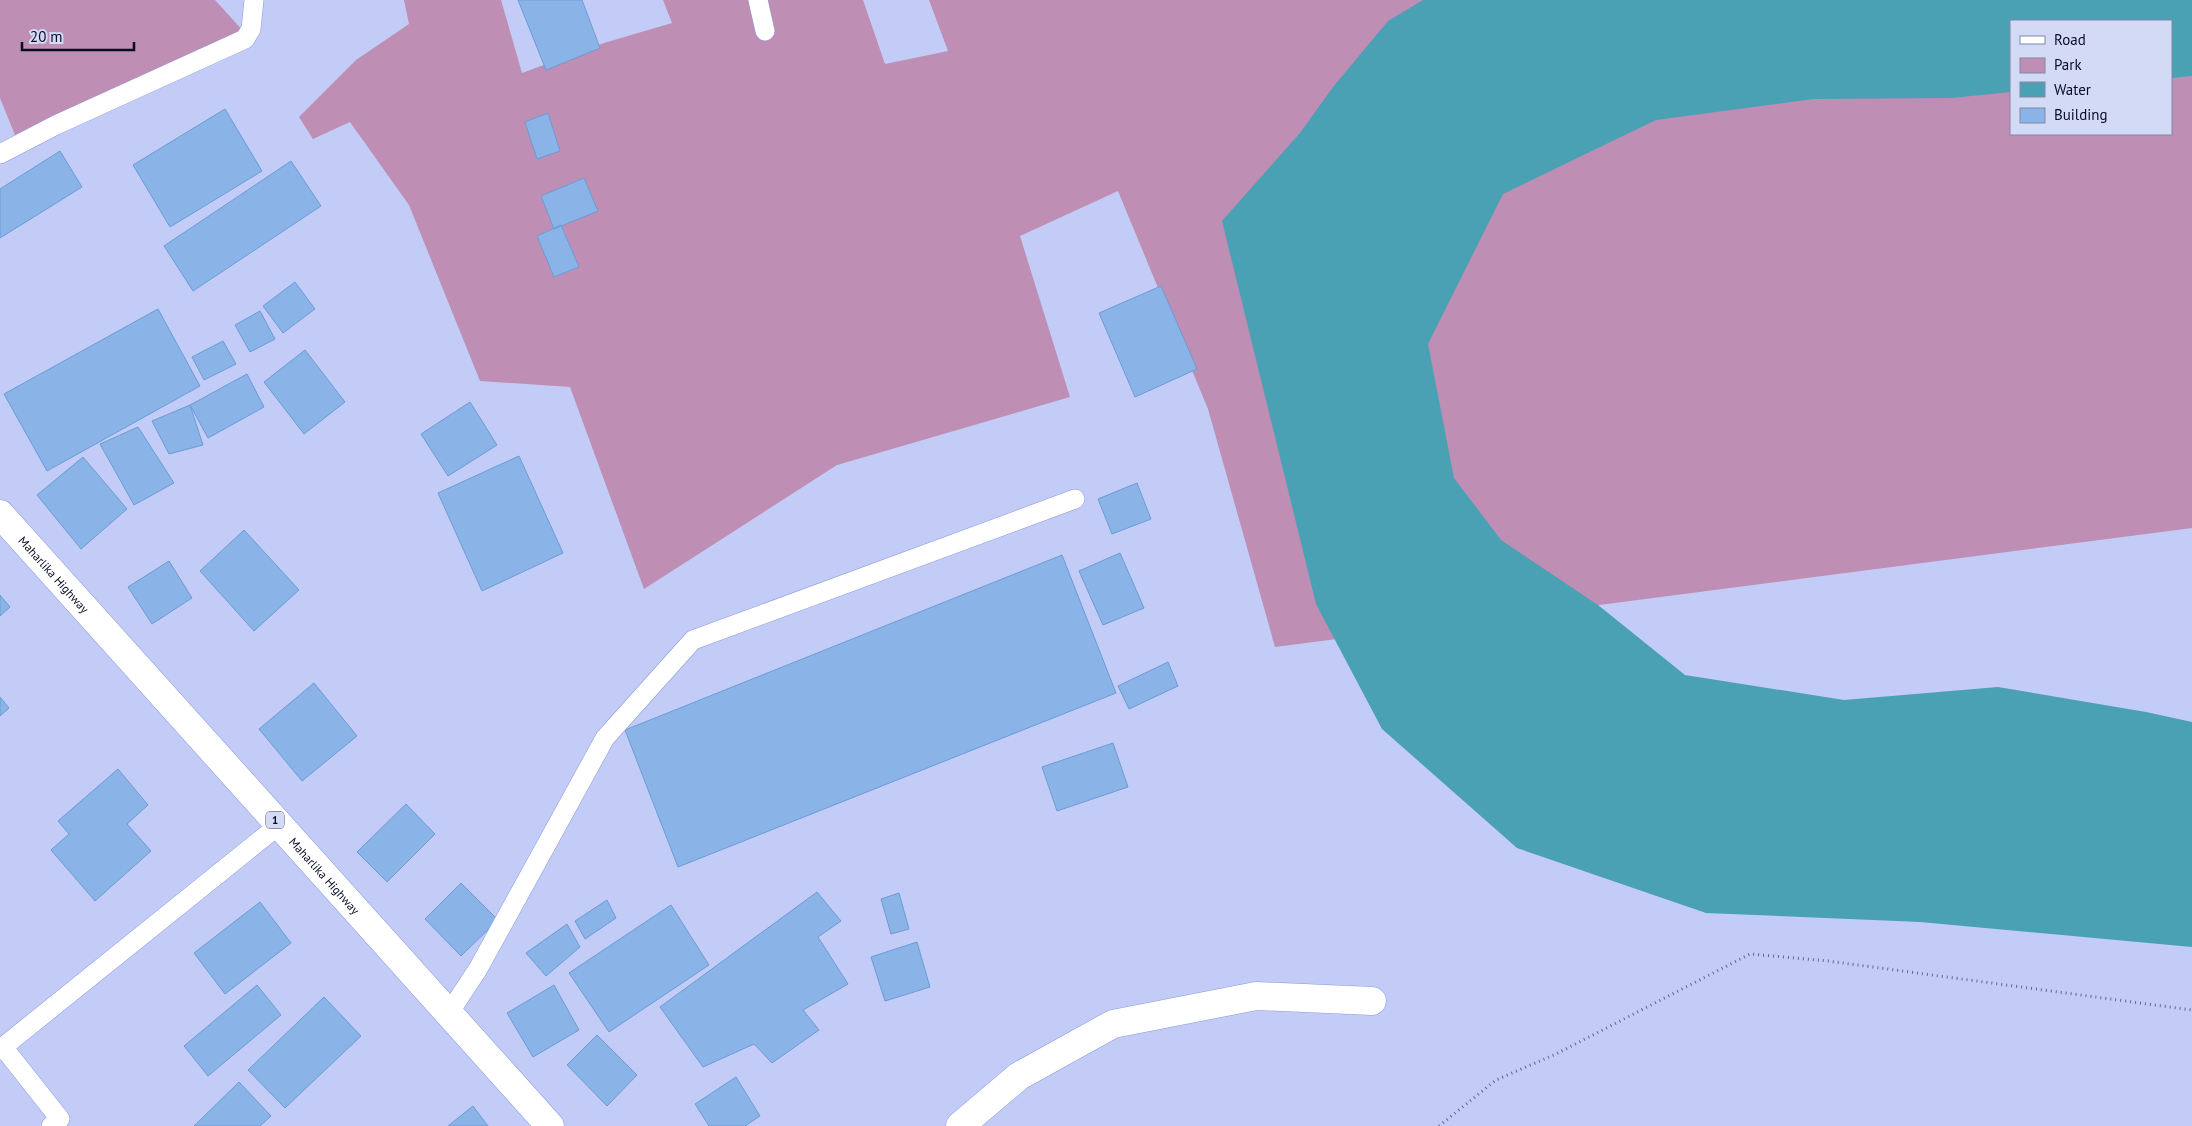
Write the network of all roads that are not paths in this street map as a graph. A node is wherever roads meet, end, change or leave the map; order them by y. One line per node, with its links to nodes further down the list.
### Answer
1 (254, 0): 4 (lane)
2 (758, 0): 3 (lane)
3 (765, 31)
4 (0, 154)
5 (1075, 499): 9 (lane)
6 (0, 514): 7 (main road, Maharlika Highway / 1)
7 (280, 825): 9 (main road, Maharlika Highway / 1); 10 (lane)
8 (1372, 1001): 13 (main road)
9 (448, 1013): 12 (main road, Maharlika Highway / 1)
10 (1, 1048): 11 (lane)
11 (52, 1126)
12 (550, 1126)
13 (960, 1126)

